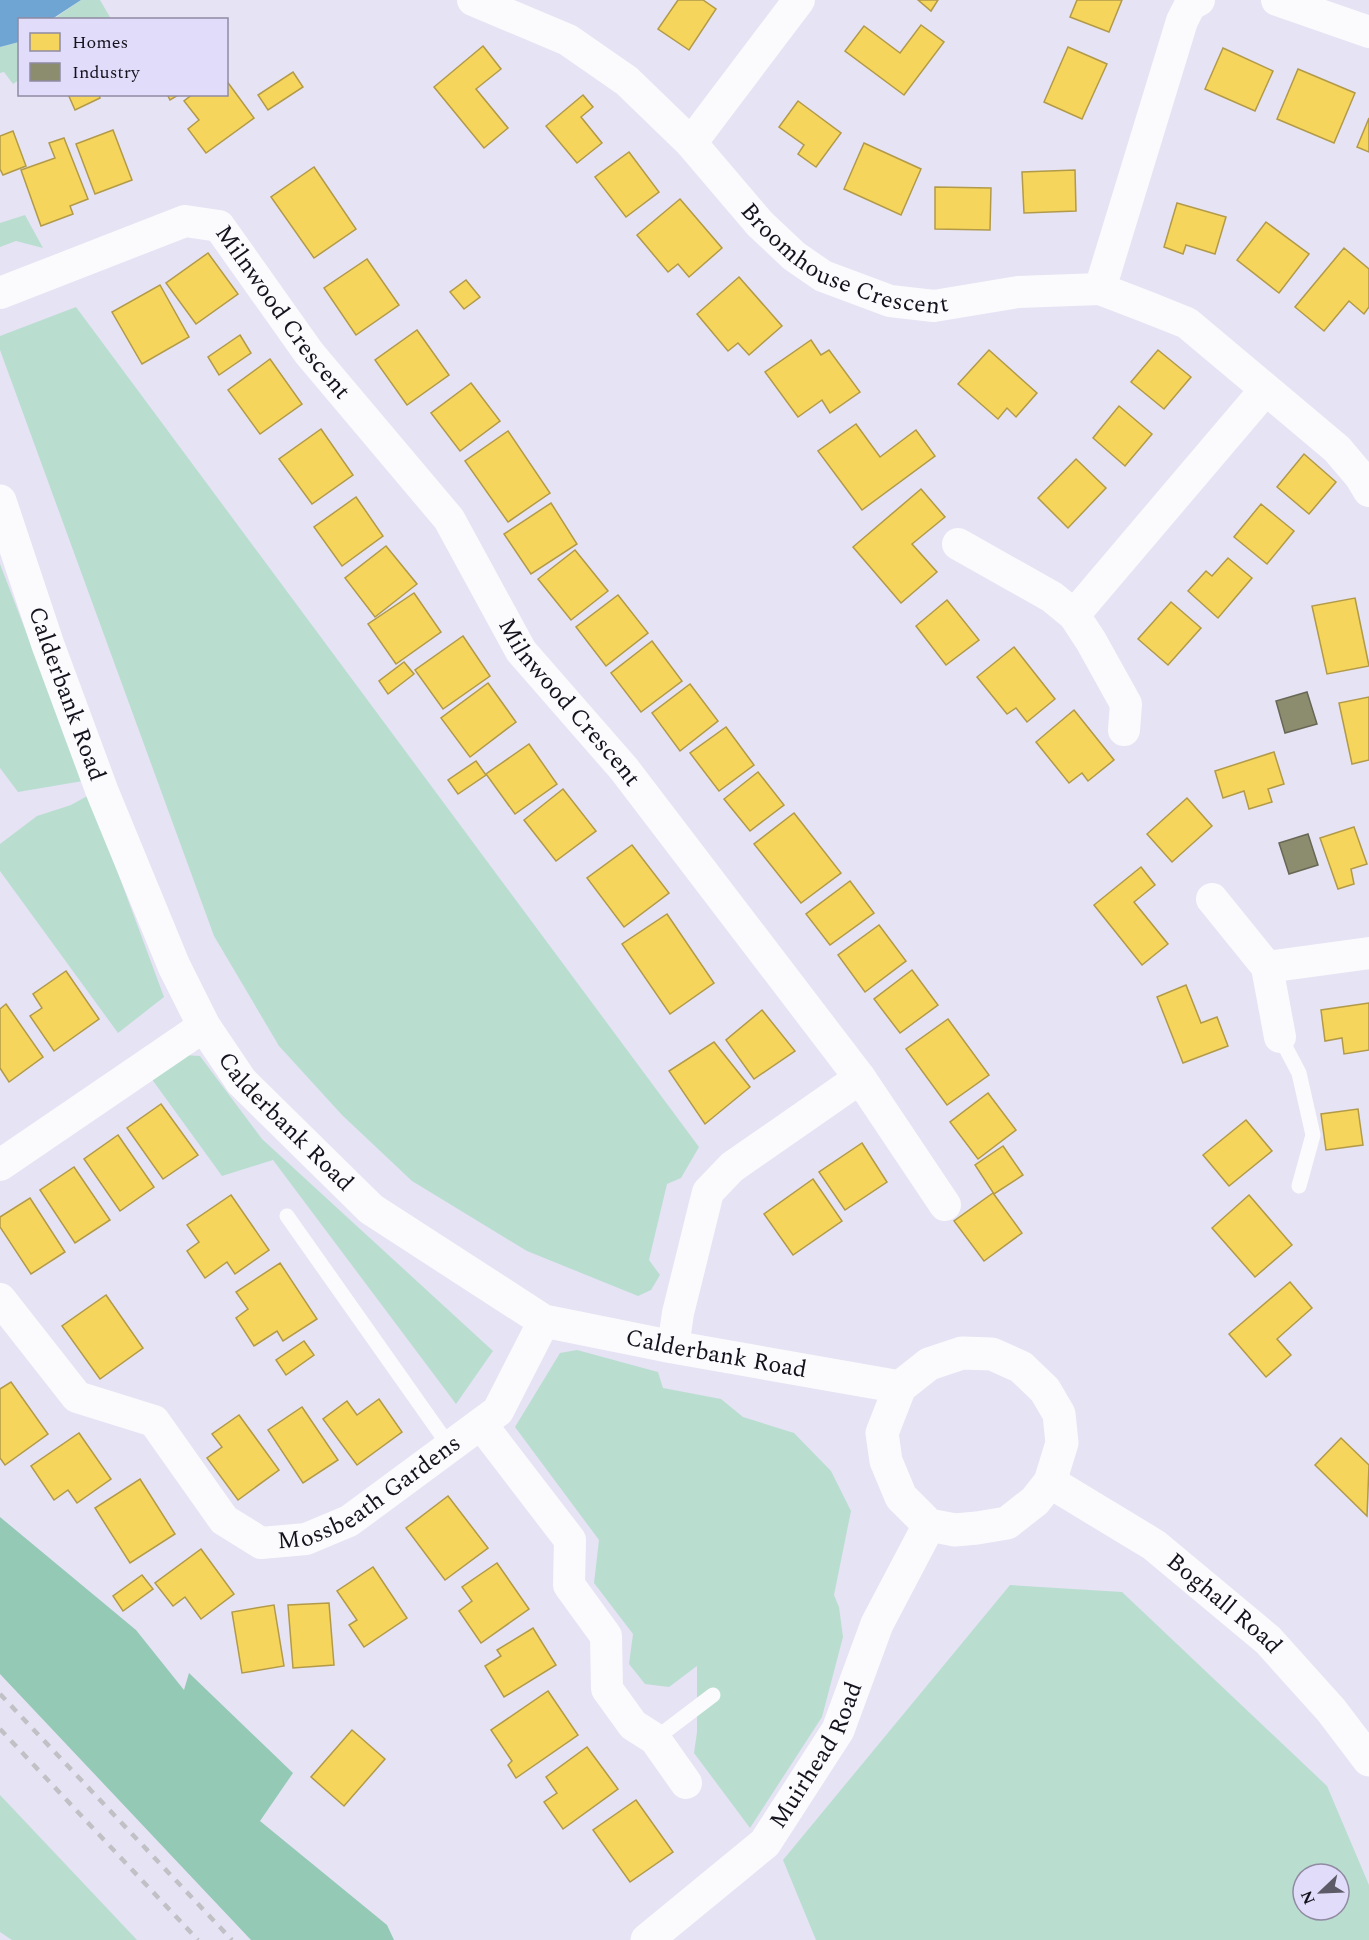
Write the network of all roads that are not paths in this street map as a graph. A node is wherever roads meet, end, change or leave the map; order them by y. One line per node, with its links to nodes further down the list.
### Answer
1 (473, 0): 6 (street, Broomhouse Crescent)
2 (799, 0): 6 (street)
3 (1199, 0): 7 (street)
4 (1277, 0): 5 (street)
5 (1369, 32)
6 (692, 143): 7 (street, Broomhouse Crescent)
7 (1100, 289): 9 (street, Broomhouse Crescent)
8 (0, 293): 20 (street, Milnwood Crescent)
9 (1265, 390): 10 (street, Broomhouse Crescent); 13 (street)
10 (1369, 491)
11 (0, 501): 18 (street, Calderbank Road)
12 (958, 544): 13 (street)
13 (1074, 615): 14 (street)
14 (1124, 730)
15 (1212, 899): 17 (street)
16 (1369, 953): 17 (street)
17 (1267, 967): 19 (street)
18 (204, 1026): 21 (street); 26 (street, Calderbank Road)
19 (1280, 1037): 22 (lane)
20 (860, 1078): 23 (street, Milnwood Crescent); 27 (street)
21 (0, 1165)
22 (1299, 1186)
23 (945, 1205)
24 (287, 1216): 30 (lane)
25 (0, 1299): 30 (street, Mossbeath Gardens)
26 (544, 1321): 27 (street, Calderbank Road); 29 (street, Mossbeath Gardens)
27 (673, 1347): 28 (street, Calderbank Road)
28 (900, 1387): 31 (street); 32 (street)
29 (481, 1424): 30 (street, Mossbeath Gardens); 34 (street, Mossbeath Gardens)
30 (450, 1447)
31 (1050, 1482): 32 (street); 35 (street, Boghall Road)
32 (929, 1526): 37 (street, Muirhead Road)
33 (712, 1695): 34 (lane)
34 (655, 1739): 36 (street, Mossbeath Gardens)
35 (1369, 1760)
36 (686, 1783)
37 (647, 1940)

